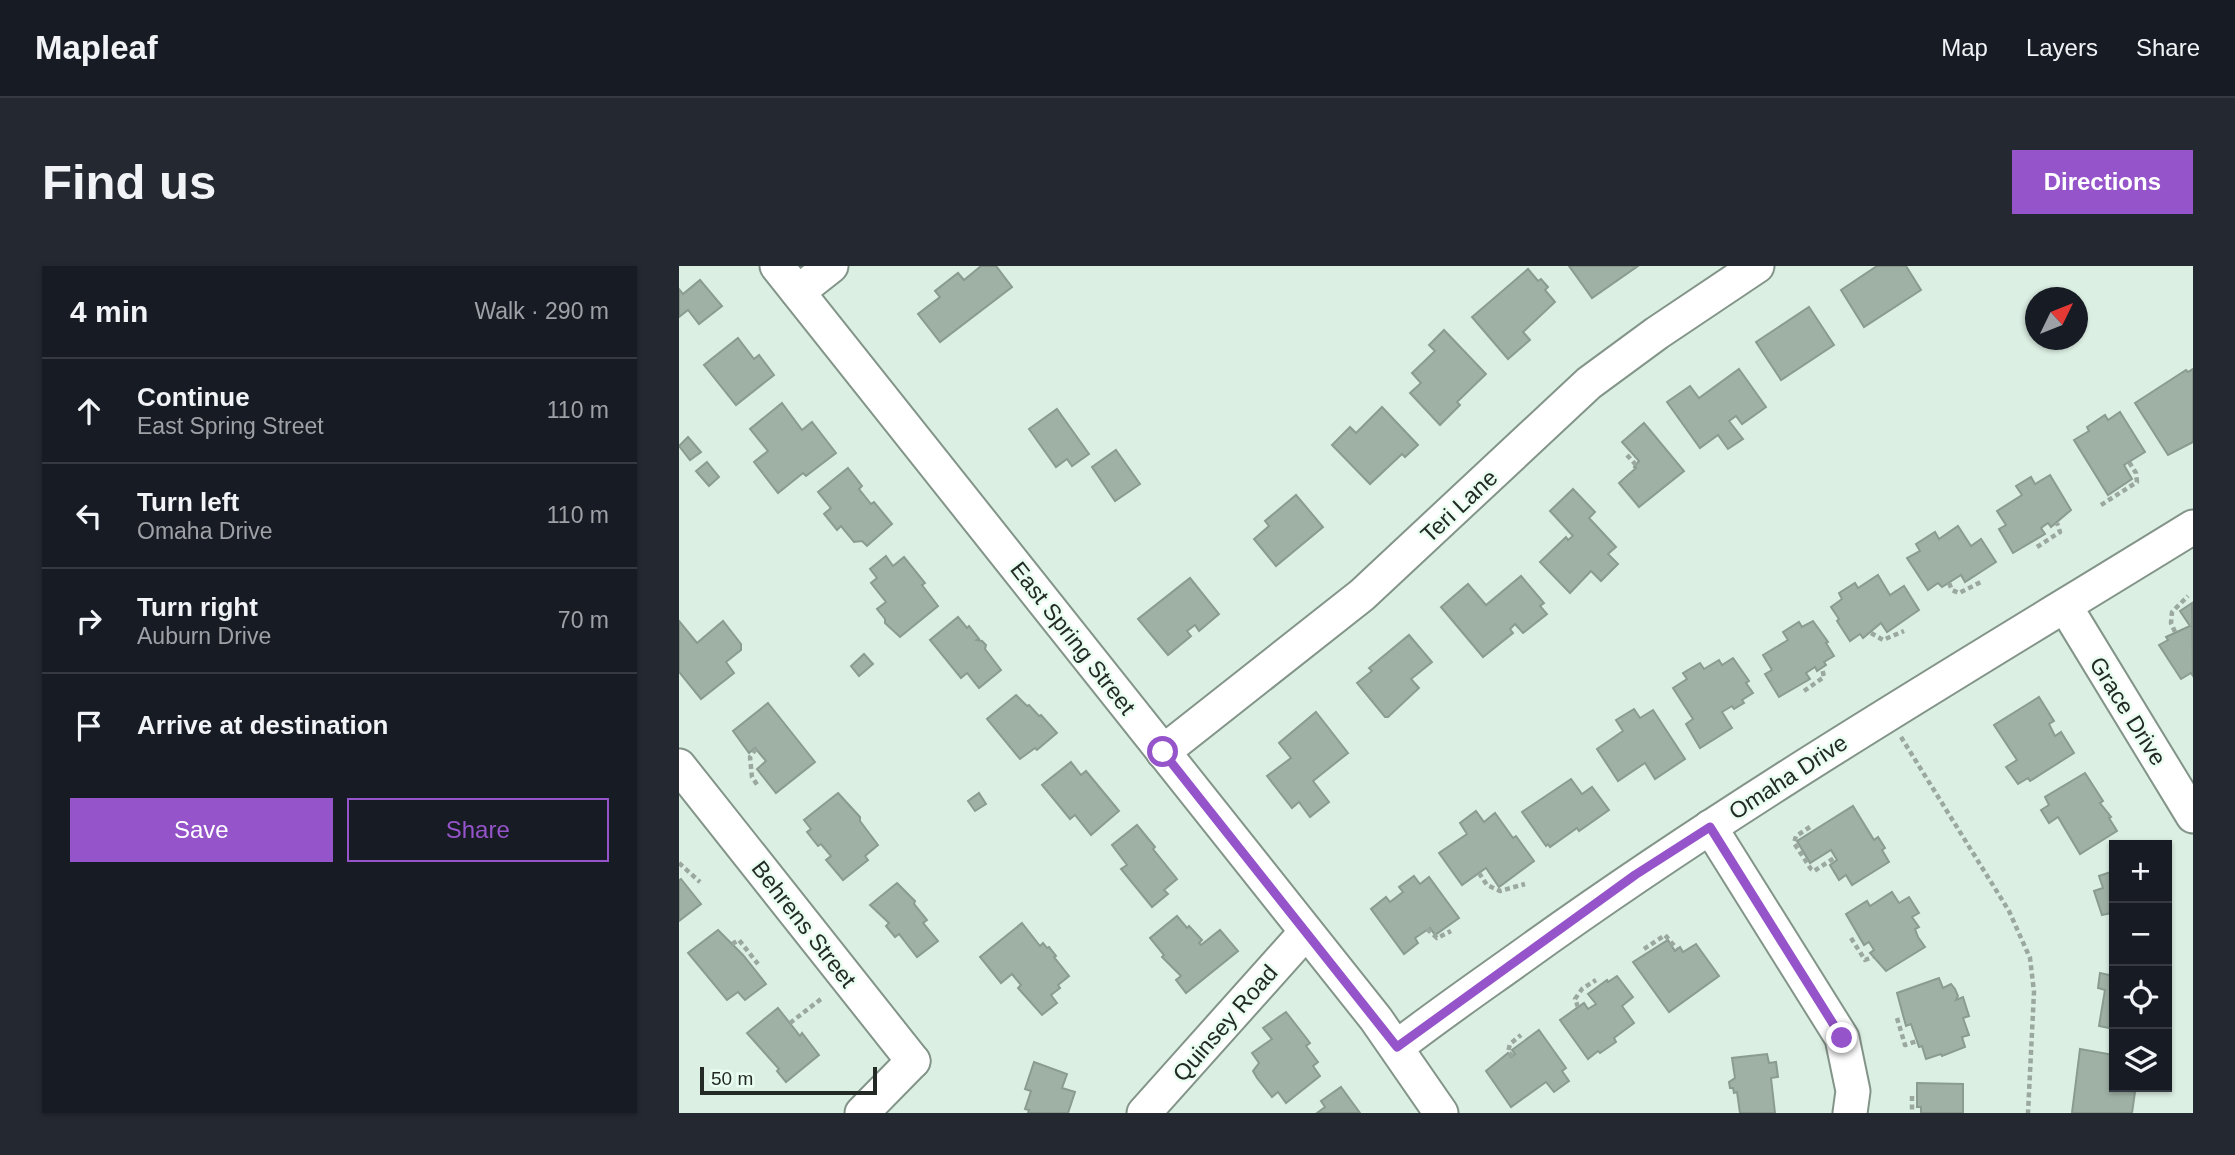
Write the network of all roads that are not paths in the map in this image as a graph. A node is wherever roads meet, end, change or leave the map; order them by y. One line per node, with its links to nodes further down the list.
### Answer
1 (777, 266): 4 (street, East Spring Street)
2 (831, 266): 4 (street)
3 (1757, 266): 7 (street, Teri Lane)
4 (798, 292): 7 (street, East Spring Street)
5 (2193, 527): 6 (street, Omaha Drive)
6 (2065, 606): 9 (street, Grace Drive); 10 (street, Omaha Drive)
7 (1163, 752): 11 (street, East Spring Street)
8 (679, 766): 13 (street, Behrens Street)
9 (2193, 816)
10 (1710, 827): 12 (street, Omaha Drive); 16 (street)
11 (1306, 932): 12 (street, East Spring Street); 14 (street, Quinsey Road)
12 (1397, 1047): 15 (street, East Spring Street)
13 (862, 1113)
14 (1144, 1113)
15 (1441, 1113)
16 (1850, 1113)

